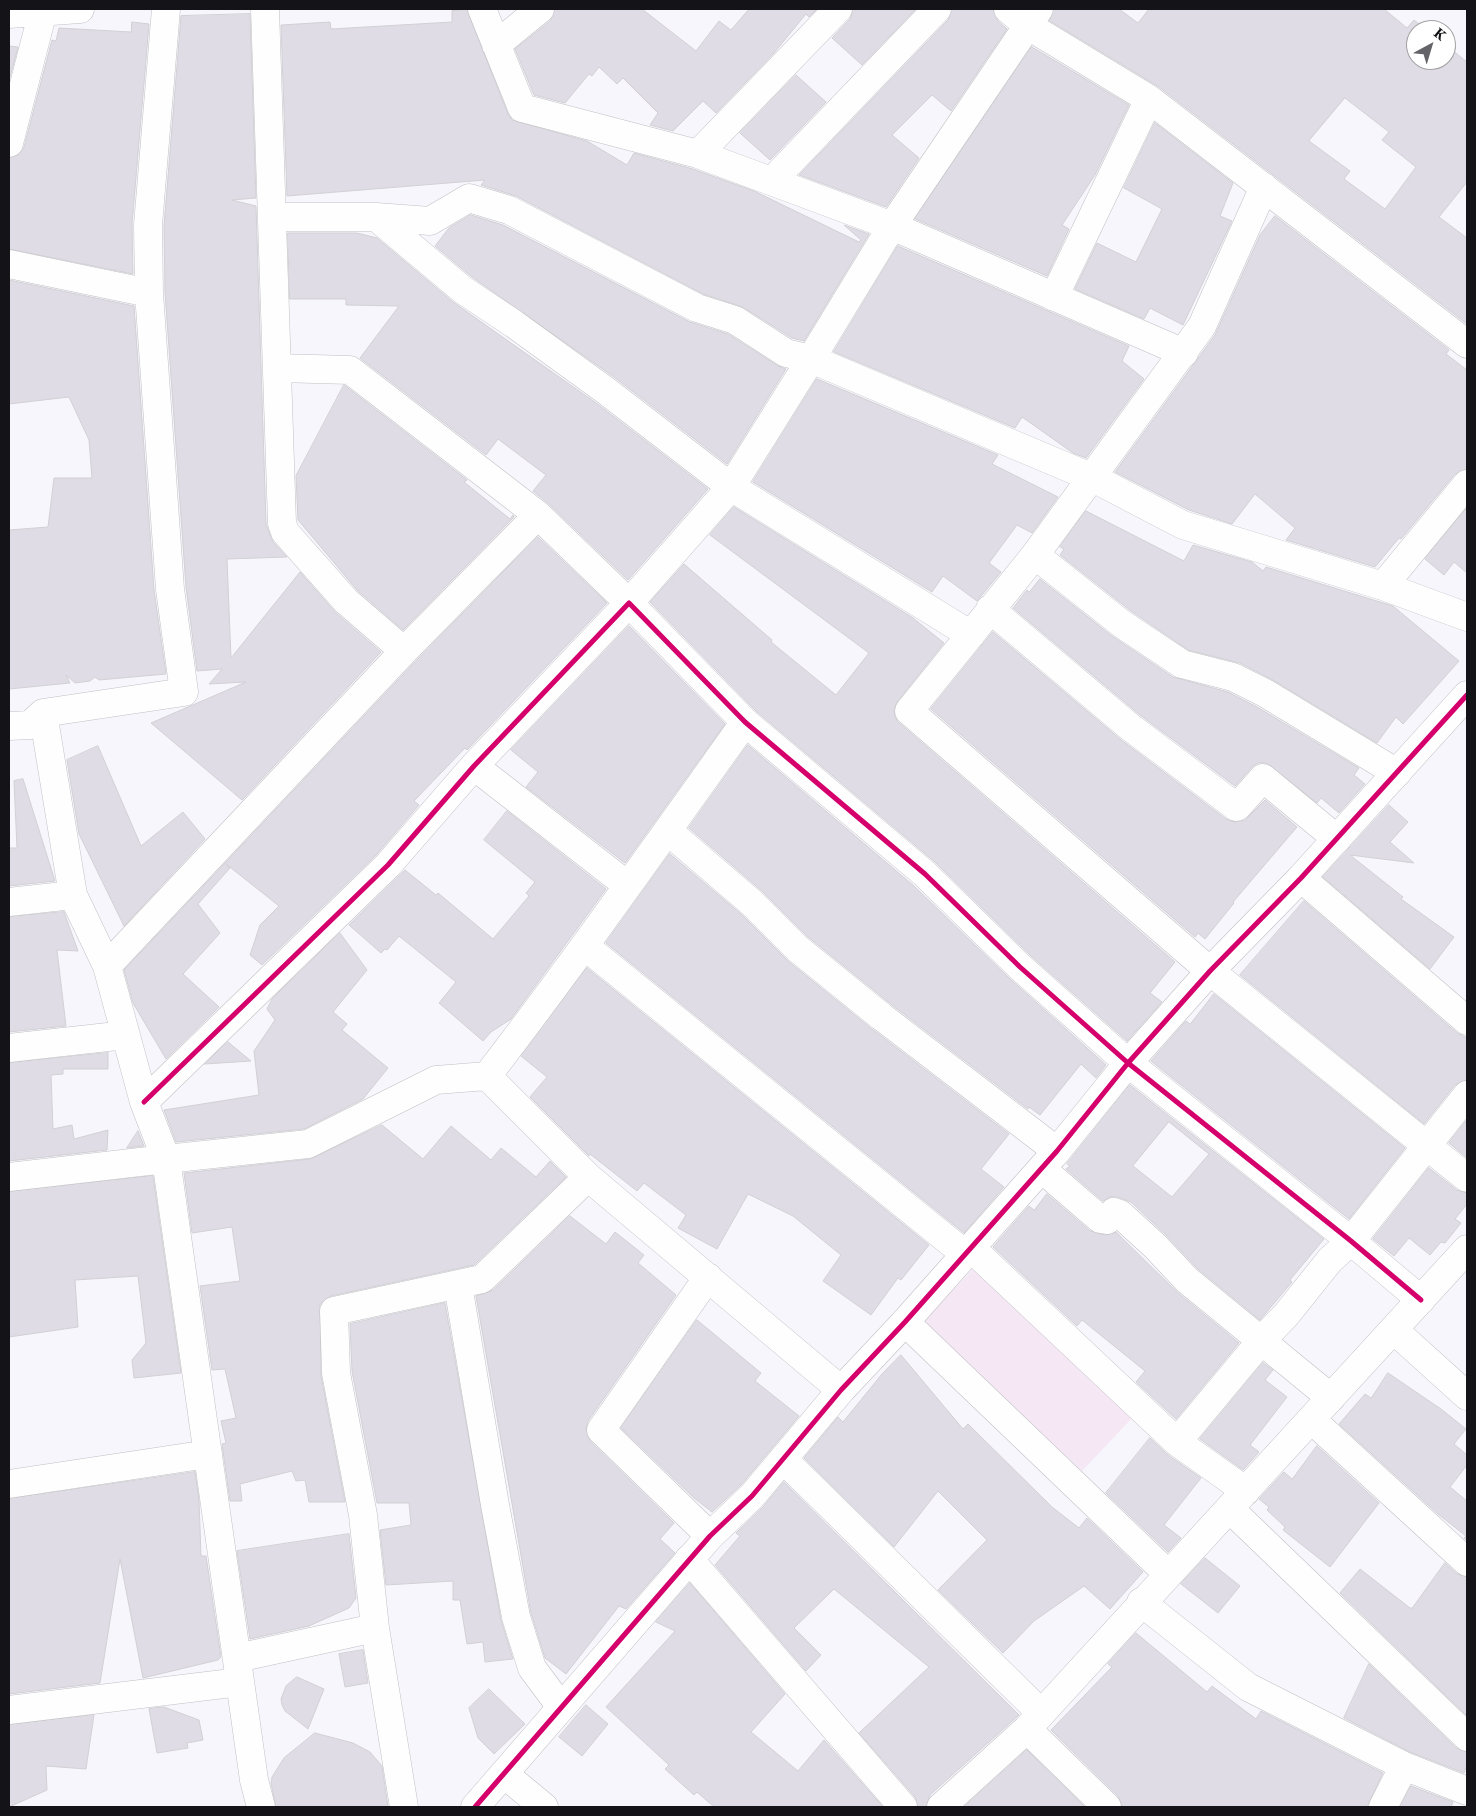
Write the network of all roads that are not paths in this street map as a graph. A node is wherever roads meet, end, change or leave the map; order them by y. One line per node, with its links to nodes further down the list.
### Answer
1 (80, 9): 8 (street)
2 (166, 9): 21 (street)
3 (265, 9): 17 (street)
4 (482, 9): 11 (street)
5 (540, 9): 11 (street)
6 (838, 9): 14 (street)
7 (937, 9): 15 (street)
8 (43, 11): 9 (street); 13 (street)
9 (9, 14)
10 (1024, 14): 12 (street); 19 (street)
11 (496, 45): 14 (street)
12 (1149, 99): 16 (street); 22 (street)
13 (9, 143)
14 (698, 154): 15 (street)
15 (772, 182): 19 (street)
16 (1264, 187): 23 (street); 24 (street)
17 (272, 217): 18 (street); 26 (street)
18 (376, 217): 25 (street); 29 (street)
19 (892, 226): 22 (street); 25 (street)
20 (9, 264): 21 (street)
21 (149, 293): 39 (street)
22 (1054, 297): 24 (street)
23 (1467, 344)
24 (1184, 353): 27 (street)
25 (811, 360): 27 (street); 29 (street)
26 (278, 368): 30 (street); 37 (street)
27 (1093, 478): 31 (street); 32 (street)
28 (1467, 484): 32 (street)
29 (731, 487): 33 (street); 36 (street)
30 (538, 515): 33 (street); 37 (street)
31 (1035, 555): 34 (street); 43 (street)
32 (1383, 586): 35 (street)
33 (629, 603): 40 (street); 42 (street)
34 (990, 609): 36 (street); 45 (street)
35 (1467, 617)
36 (971, 635): 52 (street)
37 (404, 651): 51 (street)
38 (1467, 695): 43 (street)
39 (43, 713): 41 (street); 48 (street)
40 (745, 722): 44 (street); 56 (street)
41 (9, 726)
42 (474, 766): 47 (street); 59 (street)
43 (1397, 772): 45 (street)
44 (668, 831): 47 (street); 62 (street)
45 (1337, 839): 46 (street)
46 (1301, 878): 52 (street); 53 (street)
47 (627, 885): 50 (street)
48 (73, 895): 49 (street); 51 (street)
49 (9, 902)
50 (586, 946): 57 (street); 68 (street)
51 (107, 966): 54 (street)
52 (1210, 971): 56 (street); 60 (street)
53 (1467, 1021)
54 (126, 1035): 55 (street); 59 (street)
55 (9, 1048)
56 (1128, 1063): 62 (street); 66 (street)
57 (487, 1076): 61 (street); 64 (street)
58 (1467, 1095): 60 (street)
59 (144, 1102): 61 (street)
60 (1427, 1145): 65 (street); 66 (street)
61 (166, 1159): 63 (street); 81 (street)
62 (1049, 1160): 68 (street); 75 (street)
63 (9, 1177)
64 (588, 1177): 70 (street); 71 (street)
65 (1467, 1178)
66 (1351, 1241): 72 (street); 75 (street)
67 (1467, 1249): 69 (street)
68 (968, 1251): 73 (street); 80 (street)
69 (1458, 1270): 72 (street)
70 (708, 1277): 76 (street); 85 (street)
71 (458, 1285): 90 (street); 92 (street)
72 (1421, 1300): 74 (street)
73 (905, 1322): 76 (street); 88 (street)
74 (1394, 1330): 77 (street); 78 (street)
75 (1261, 1341): 78 (street); 80 (street)
76 (841, 1390): 82 (street)
77 (1467, 1396)
78 (1331, 1398): 79 (street)
79 (1312, 1420): 84 (street); 87 (street)
80 (1177, 1442): 84 (street)
81 (208, 1454): 83 (street); 91 (street)
82 (783, 1459): 85 (street); 94 (street)
83 (9, 1484)
84 (1238, 1500): 88 (street); 95 (street)
85 (710, 1536): 86 (street)
86 (689, 1559): 92 (street); 103 (street)
87 (1467, 1562)
88 (1168, 1574): 89 (street)
89 (1142, 1602): 94 (street); 96 (street)
90 (375, 1628): 91 (street); 100 (street)
91 (238, 1670): 93 (street); 99 (street)
92 (561, 1707): 97 (street)
93 (9, 1710)
94 (1034, 1721): 104 (street); 105 (street)
95 (1467, 1737)
96 (1404, 1766): 98 (street); 106 (street)
97 (504, 1774): 101 (street); 102 (street)
98 (1467, 1791)
99 (261, 1807)
100 (404, 1807)
101 (475, 1807)
102 (544, 1807)
103 (903, 1807)
104 (941, 1807)
105 (1107, 1807)
106 (1383, 1807)

